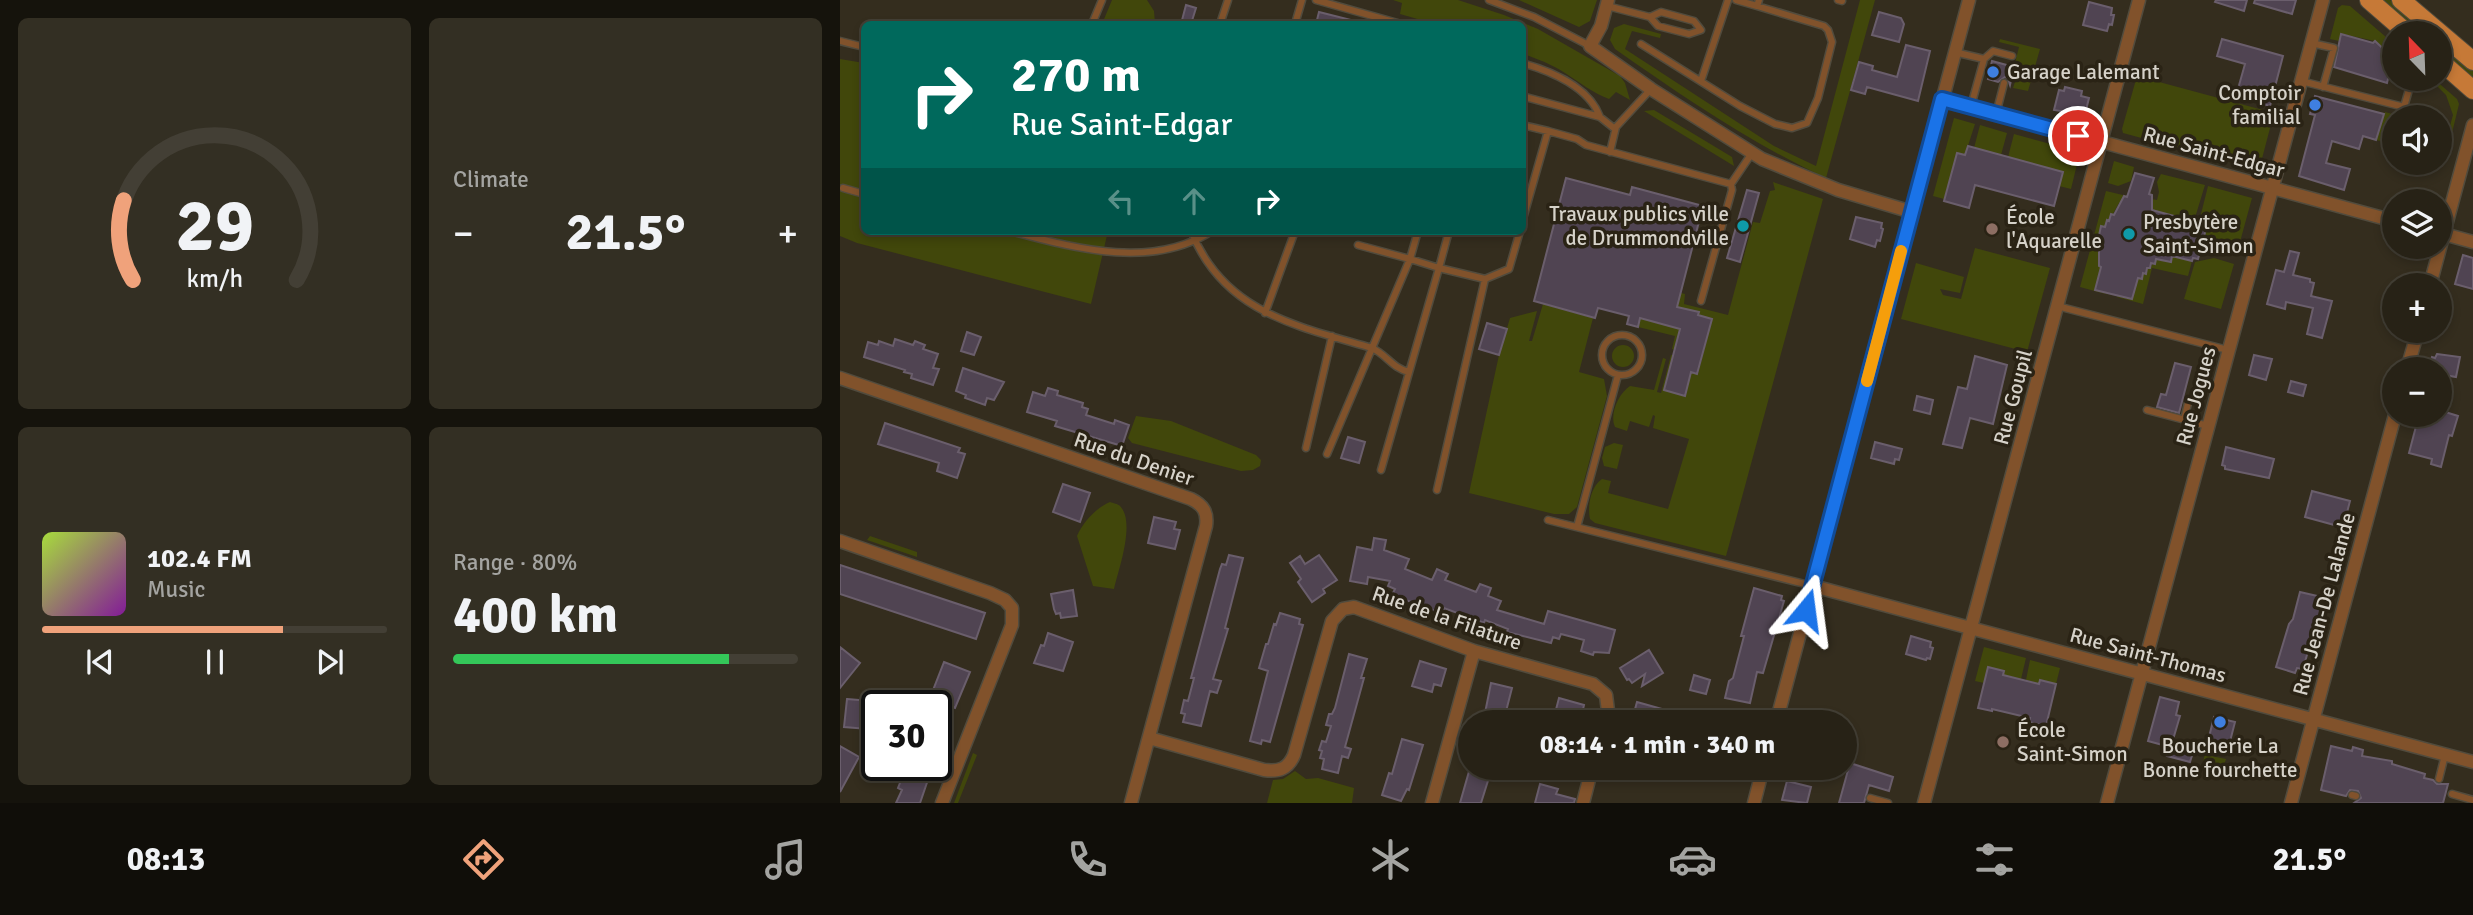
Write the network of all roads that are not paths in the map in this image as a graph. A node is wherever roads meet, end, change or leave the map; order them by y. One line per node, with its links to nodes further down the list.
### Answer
1 (1102, 0): 16 (lane)
2 (1228, 0): 17 (lane)
3 (1302, 0): 18 (lane)
4 (1316, 0): 19 (lane)
5 (1489, 0): 27 (lane)
6 (1728, 0): 22 (lane)
7 (1735, 0): 14 (lane)
8 (1969, 0): 28 (street)
9 (2139, 0): 51 (street, Rue Goupil)
10 (2323, 0): 24 (street, Rue Jogues)
11 (2368, 0): 20 (main road)
12 (2401, 0): 31 (main road)
13 (1607, 3): 15 (lane); 27 (street)
14 (1758, 3): 35 (lane)
15 (1650, 17): 21 (lane); 21 (lane)
16 (1093, 21)
17 (1221, 21)
18 (1296, 21)
19 (1390, 21)
20 (2393, 21)
21 (1701, 30): 22 (lane)
22 (1716, 34): 35 (lane)
23 (840, 41): 26 (lane)
24 (2311, 43): 36 (street, Rue Jogues); 38 (lane)
25 (1641, 44): 35 (lane)
26 (861, 46)
27 (1590, 46): 39 (street)
28 (1954, 52): 30 (lane); 43 (street)
29 (2012, 56): 30 (lane)
30 (1983, 61): 33 (lane); 44 (lane)
31 (2473, 61)
32 (1526, 64): 46 (lane)
33 (1991, 66)
34 (2452, 72): 40 (main road)
35 (1701, 81)
36 (2301, 81): 38 (lane); 57 (street, Rue Jogues)
37 (2004, 83): 45 (lane)
38 (2323, 87): 41 (lane)
39 (1651, 89): 49 (lane); 53 (street)
40 (2473, 90)
41 (2409, 91)
42 (1526, 97): 46 (lane)
43 (1942, 99): 44 (street, Rue Saint-Edgar); 61 (street)
44 (1971, 107): 45 (street, Rue Saint-Edgar)
45 (1996, 114): 51 (street, Rue Saint-Edgar)
46 (1600, 117): 49 (lane)
47 (2473, 125): 54 (street)
48 (1526, 126): 50 (lane)
49 (1615, 129): 52 (lane)
50 (1548, 131): 52 (lane); 60 (lane)
51 (2101, 142): 57 (street, Rue Saint-Edgar); 78 (street, Rue Goupil)
52 (1610, 152): 55 (lane)
53 (1752, 153): 55 (lane); 61 (street)
54 (2468, 163): 59 (street)
55 (1731, 184): 77 (lane)
56 (842, 188): 58 (lane)
57 (2272, 188): 62 (street, Rue Saint-Edgar); 82 (street, Rue Jogues)
58 (861, 193)
59 (2452, 207)
60 (1526, 208)
61 (1913, 212): 98 (street)
62 (2382, 218)
63 (1026, 235): 71 (lane)
64 (1192, 235): 71 (lane)
65 (1206, 235): 71 (lane)
66 (1294, 235): 79 (lane)
67 (1417, 235): 74 (lane)
68 (1448, 235): 75 (lane)
69 (1519, 235): 76 (lane)
70 (2452, 237): 72 (street)
71 (1195, 242): 79 (lane)
72 (2473, 242)
73 (1358, 245): 74 (lane)
74 (1410, 259): 75 (lane); 81 (lane)
75 (1439, 268): 76 (lane); 83 (lane)
76 (1485, 279): 94 (lane)
77 (1701, 301)
78 (2057, 306): 82 (lane); 99 (street, Rue Goupil)
79 (1265, 313): 80 (lane)
80 (1332, 336): 81 (lane); 91 (lane)
81 (1372, 348): 83 (lane); 92 (lane)
82 (2229, 350): 89 (street, Rue Jogues)
83 (1409, 372): 93 (lane)
84 (1618, 376): 84 (lane); 96 (lane)
85 (840, 378): 105 (street, Rue du Denier)
86 (2188, 403): 88 (lane)
87 (2147, 410): 88 (lane)
88 (2184, 420): 89 (lane)
89 (2208, 426): 101 (street, Rue Jogues)
90 (2392, 427): 104 (street, Rue Jean-De Lalande)
91 (1306, 448)
92 (1327, 454)
93 (1381, 470)
94 (1437, 490)
95 (1548, 520): 96 (lane)
96 (1577, 527): 98 (lane)
97 (840, 541): 114 (street)
98 (1813, 586): 99 (street, Rue Saint-Thomas); 103 (street)
99 (1970, 628): 101 (street, Rue Saint-Thomas); 120 (street, Rue Goupil)
100 (1474, 651): 102 (street, Rue de la Filature); 105 (street, Rue de la Filature); 116 (street)
101 (2142, 673): 104 (street, Rue Saint-Thomas); 121 (street, Rue Jogues)
102 (1608, 710)
103 (1780, 710)
104 (2313, 719): 106 (street, Rue Saint-Thomas); 122 (street, Rue Jean-De Lalande)
105 (1149, 738): 115 (street, Rue du Denier)
106 (2445, 755): 107 (street, Rue Saint-Thomas); 108 (lane)
107 (2473, 762)
108 (2439, 779)
109 (1589, 780): 117 (street)
110 (1760, 780): 118 (street)
111 (2452, 794): 113 (lane)
112 (1870, 798): 119 (lane)
113 (2473, 800)
114 (942, 803)
115 (1131, 803)
116 (1432, 803)
117 (1583, 803)
118 (1754, 803)
119 (1888, 803)
120 (1924, 803)
121 (2107, 803)
122 (2291, 803)

